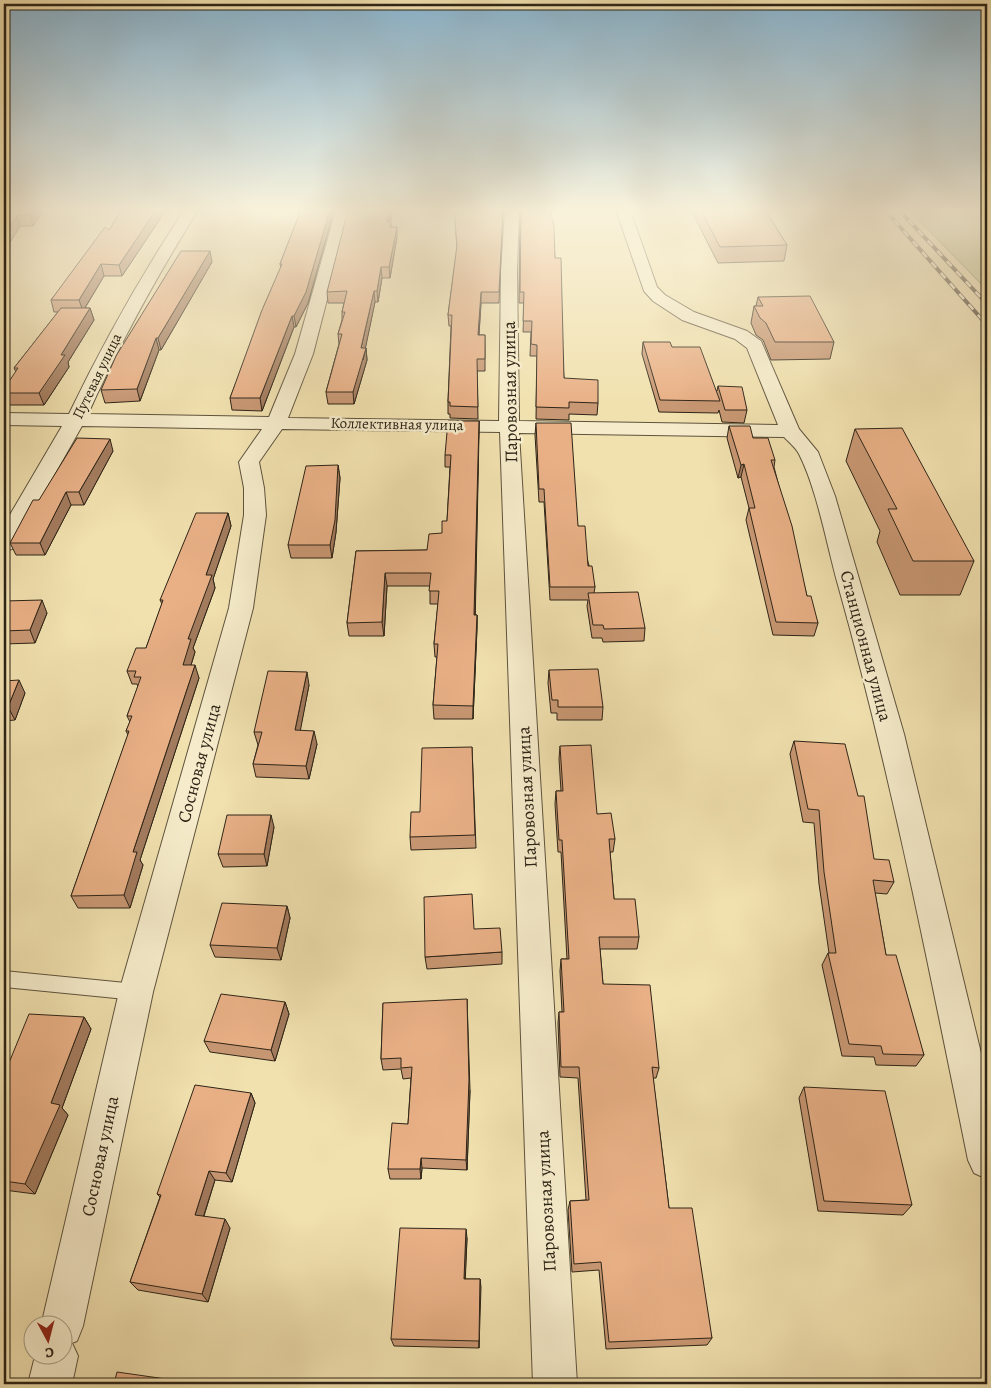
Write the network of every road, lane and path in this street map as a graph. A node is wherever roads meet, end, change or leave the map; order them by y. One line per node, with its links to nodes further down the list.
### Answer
1 (150, 275): 6 (street, Путевая улица)
2 (325, 275): 7 (street, Сосновая улица)
3 (509, 275): 8 (street, Паровозная улица)
4 (645, 275): 9 (street, Станционная улица)
5 (4, 419): 6 (street, Коллективная улица)
6 (76, 419): 7 (street, Коллективная улица); 10 (street, Путевая улица)
7 (277, 422): 8 (street, Коллективная улица); 12 (street, Сосновая улица)
8 (509, 426): 9 (street, Коллективная улица); 17 (street, Паровозная улица)
9 (790, 431): 13 (street, Станционная улица)
10 (4, 544)
11 (4, 979): 12 (lane)
12 (136, 992): 14 (street, Сосновая улица)
13 (987, 1160)
14 (64, 1316)
15 (54, 1366): 16 (street)
16 (50, 1384)
17 (555, 1384)

